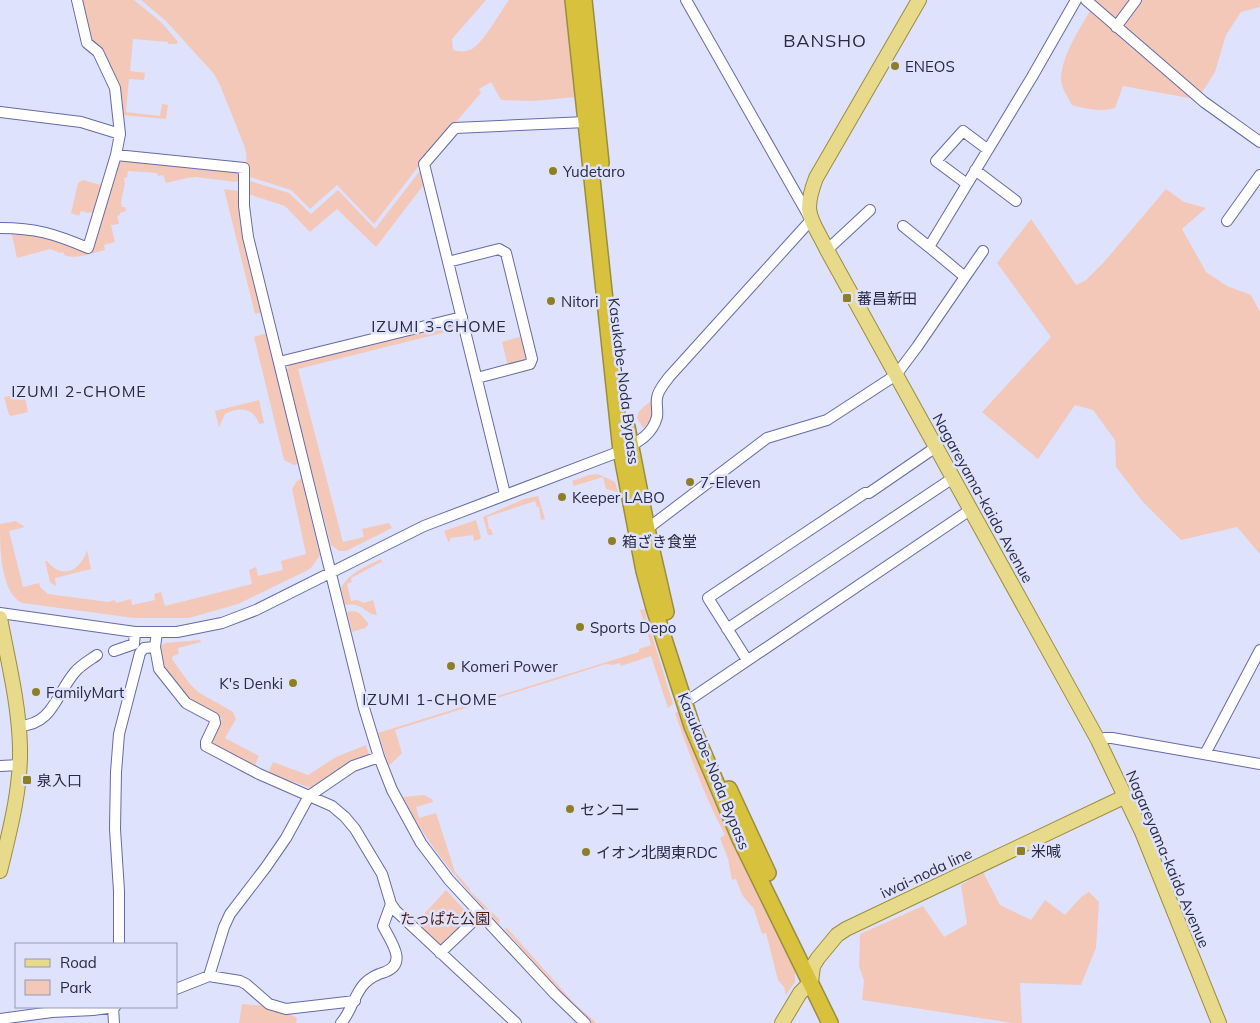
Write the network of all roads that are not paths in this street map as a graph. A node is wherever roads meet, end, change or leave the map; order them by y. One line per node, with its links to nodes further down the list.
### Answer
1 (77, 0): 12 (street)
2 (573, 0): 11 (highway, Kasukabe-Noda Bypass)
3 (584, 0): 35 (highway, Kasukabe-Noda Bypass)
4 (686, 0): 21 (street)
5 (919, 0): 21 (main road, Nagareyama-kaido Avenue)
6 (1076, 0): 14 (street)
7 (1086, 0): 9 (street)
8 (1136, 0): 9 (street)
9 (1116, 27): 13 (street)
10 (0, 112): 12 (street)
11 (586, 122): 28 (street); 35 (highway, Kasukabe-Noda Bypass)
12 (120, 134): 15 (street)
13 (1260, 142)
14 (987, 149): 16 (street); 18 (street)
15 (116, 155): 24 (street); 31 (street)
16 (975, 170): 18 (street); 19 (street)
17 (1260, 175): 22 (street)
18 (967, 184): 25 (street)
19 (1016, 200)
20 (870, 210): 26 (street)
21 (811, 220): 26 (main road, Nagareyama-kaido Avenue); 35 (street)
22 (1227, 221)
23 (903, 226): 25 (street)
24 (0, 228)
25 (929, 247): 29 (street)
26 (826, 250): 32 (main road, Nagareyama-kaido Avenue)
27 (983, 251): 29 (street)
28 (448, 262): 30 (street); 33 (street)
29 (965, 277): 32 (street)
30 (462, 317): 31 (street); 33 (street)
31 (279, 362): 40 (street)
32 (896, 375): 34 (main road, Nagareyama-kaido Avenue); 39 (street)
33 (476, 378): 37 (street)
34 (936, 447): 36 (main road, Nagareyama-kaido Avenue); 43 (street)
35 (626, 448): 37 (street); 39 (highway, Kasukabe-Noda Bypass); 68 (highway, Kasukabe-Noda Bypass)
36 (952, 478): 38 (main road, Nagareyama-kaido Avenue); 43 (street)
37 (505, 494): 40 (street)
38 (970, 510): 50 (street); 53 (main road, Nagareyama-kaido Avenue)
39 (647, 530): 51 (highway, Kasukabe-Noda Bypass)
40 (330, 572): 45 (street); 55 (street)
41 (0, 613): 44 (street)
42 (0, 618): 52 (main road)
43 (727, 629): 50 (street)
44 (135, 632): 45 (street); 48 (street)
45 (157, 632): 46 (street)
46 (155, 647): 59 (street); 64 (street)
47 (1260, 650): 54 (street)
48 (114, 651)
49 (97, 655): 52 (street)
50 (747, 660): 51 (street)
51 (692, 698): 66 (highway, Kasukabe-Noda Bypass)
52 (19, 726): 57 (main road)
53 (1098, 740): 54 (street); 60 (main road, Nagareyama-kaido Avenue)
54 (1205, 754): 56 (street)
55 (380, 757): 59 (street); 63 (street)
56 (1260, 764)
57 (20, 765): 58 (street); 61 (main road)
58 (0, 766)
59 (309, 796): 62 (street); 67 (street)
60 (1126, 796): 66 (main road, iwai-noda line); 81 (main road, Nagareyama-kaido Avenue)
61 (0, 871)
62 (391, 904): 65 (street); 70 (street)
63 (481, 914): 65 (street); 77 (street)
64 (119, 943)
65 (440, 954): 76 (street)
66 (812, 966): 68 (main road); 80 (highway, Kasukabe-Noda Bypass)
67 (209, 976): 69 (street); 70 (street)
68 (811, 982): 78 (main road); 79 (highway, Kasukabe-Noda Bypass)
69 (178, 988)
70 (355, 1000): 75 (street)
71 (102, 1008): 73 (street)
72 (114, 1008): 74 (street)
73 (0, 1020)
74 (114, 1023)
75 (341, 1023)
76 (516, 1023)
77 (585, 1023)
78 (782, 1023)
79 (830, 1023)
80 (840, 1023)
81 (1218, 1023)

